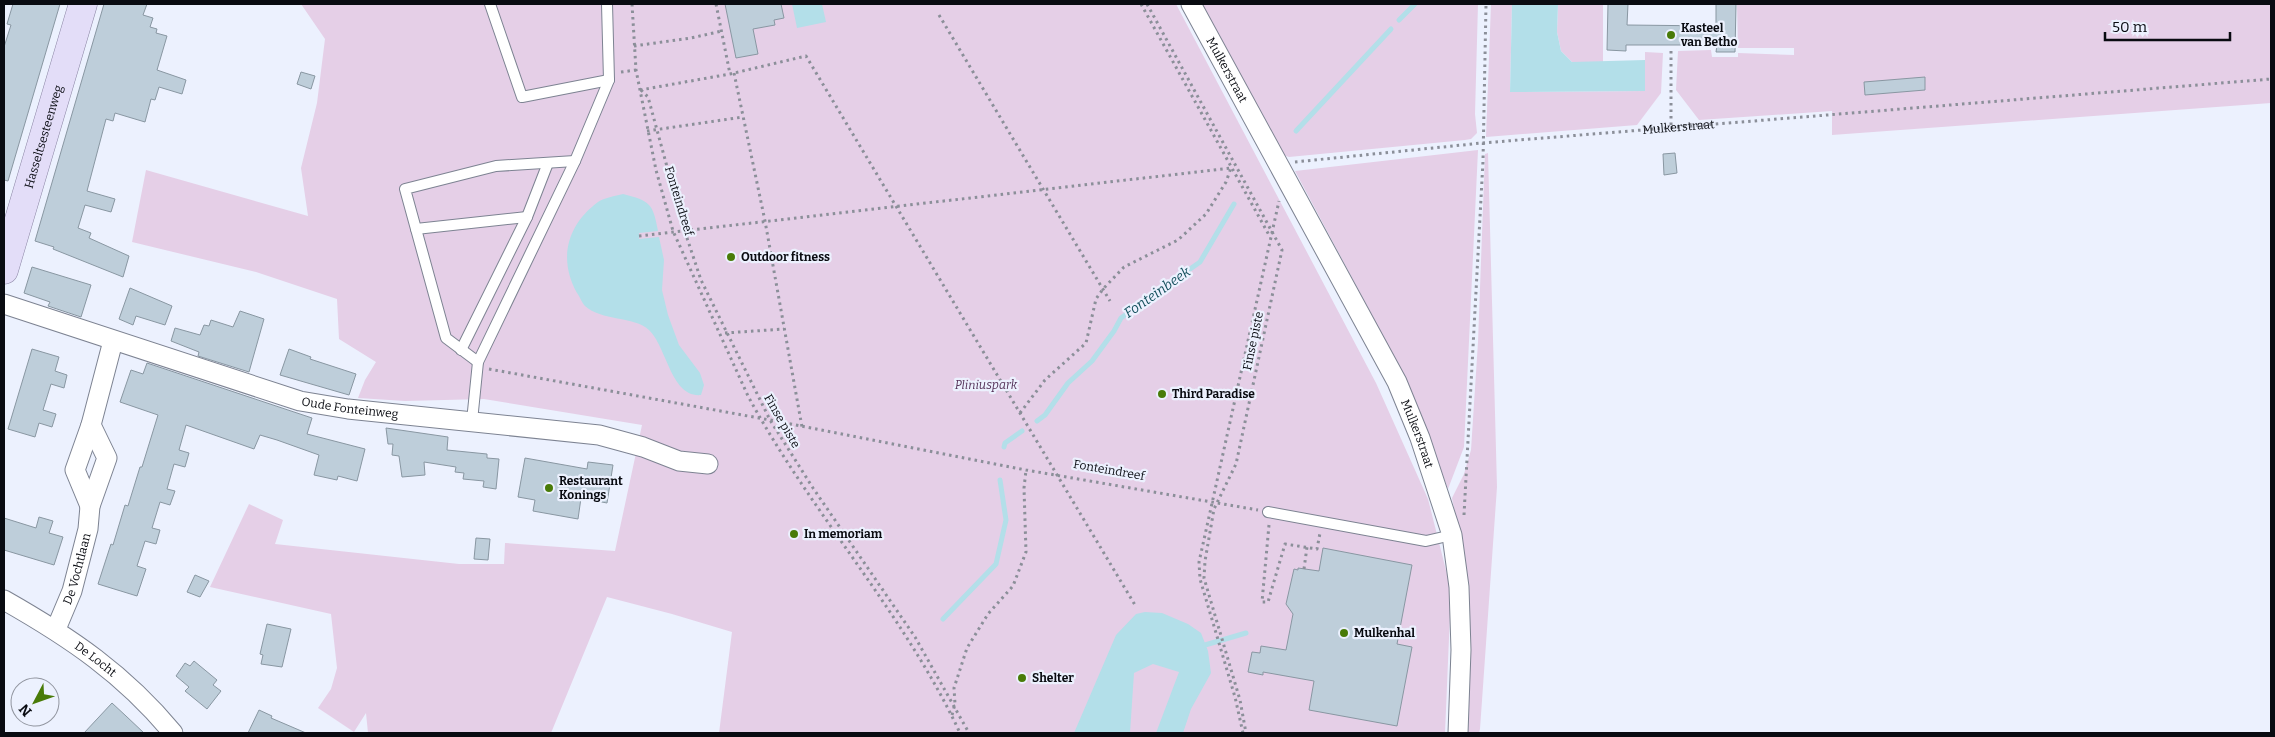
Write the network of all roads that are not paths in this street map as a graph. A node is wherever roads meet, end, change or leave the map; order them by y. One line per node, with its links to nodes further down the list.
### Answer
1 (83, 4): 10 (main road, Hasseltsesteenweg)
2 (490, 4): 5 (lane)
3 (607, 4): 5 (lane)
4 (1190, 4): 20 (street, Mulkerstraat)
5 (609, 80): 6 (lane)
6 (575, 161): 7 (lane); 14 (lane)
7 (548, 163): 8 (lane); 9 (lane)
8 (527, 217): 9 (lane); 13 (lane)
9 (416, 229): 13 (lane)
10 (4, 270)
11 (4, 304): 12 (street, Oude Fonteinweg)
12 (113, 341): 15 (street, Oude Fonteinweg); 16 (street, De Vochtlaan)
13 (462, 350): 14 (lane)
14 (477, 365): 15 (lane)
15 (472, 421): 17 (street, Oude Fonteinweg)
16 (91, 425): 18 (street, De Vochtlaan); 18 (street, De Vochtlaan)
17 (708, 464)
18 (90, 506): 22 (street, De Vochtlaan)
19 (1269, 512): 20 (lane)
20 (1452, 535): 24 (street, Mulkerstraat)
21 (4, 600): 22 (street, De Locht)
22 (56, 630): 23 (street, De Locht)
23 (173, 733)
24 (1458, 733)

